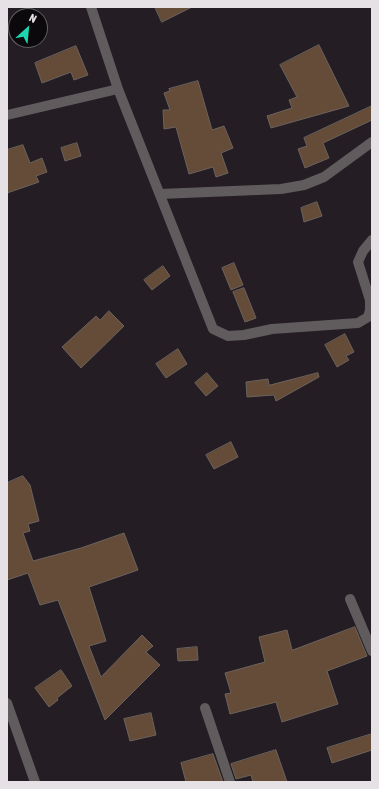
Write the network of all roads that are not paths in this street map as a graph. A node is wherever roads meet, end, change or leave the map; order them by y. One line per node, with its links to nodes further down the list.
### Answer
1 (91, 7): 2 (street)
2 (118, 89): 3 (street); 5 (street)
3 (7, 115)
4 (372, 142): 5 (street)
5 (160, 194): 6 (street)
6 (372, 240)
7 (350, 599): 8 (street)
8 (372, 651)
9 (7, 703): 11 (street)
10 (205, 708): 12 (street)
11 (34, 782)
12 (230, 782)

